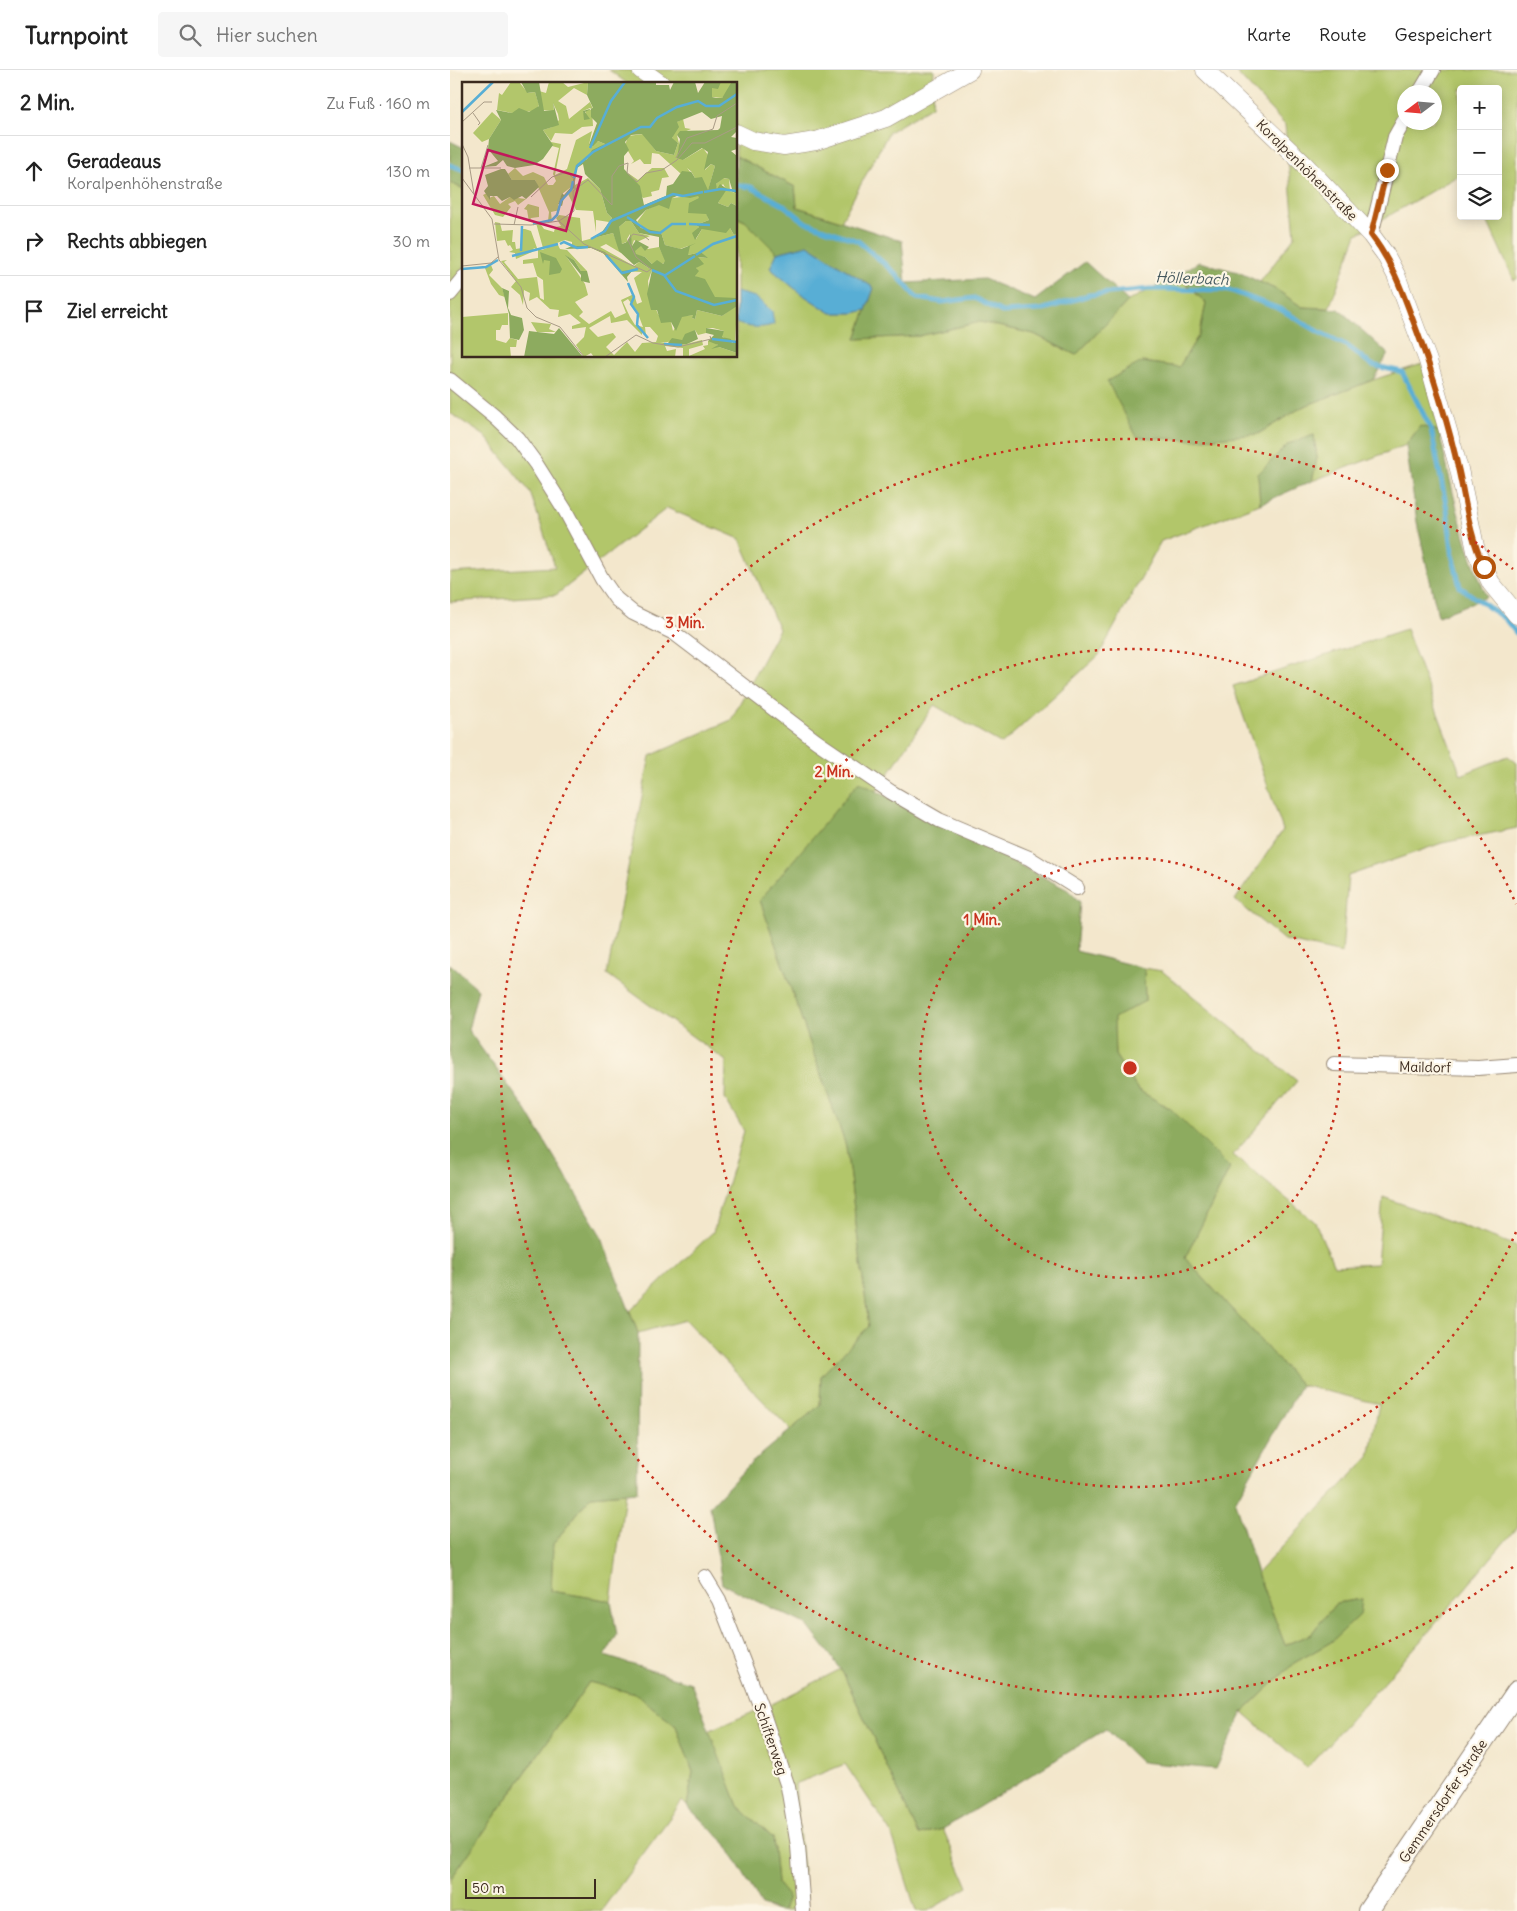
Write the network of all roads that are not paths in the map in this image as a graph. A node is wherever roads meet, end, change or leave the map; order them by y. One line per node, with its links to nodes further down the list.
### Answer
1 (641, 70): 5 (street)
2 (970, 70): 8 (street)
3 (1205, 70): 9 (street, Koralpenhöhenstraße)
4 (1432, 70): 6 (street)
5 (658, 82)
6 (1424, 85)
7 (1399, 130): 9 (street)
8 (738, 134)
9 (1371, 235): 13 (street, Koralpenhöhenstraße)
10 (462, 279): 11 (street)
11 (450, 294)
12 (450, 380): 14 (street)
13 (1517, 615)
14 (1077, 888)
15 (1334, 1064): 16 (street, Maildorf)
16 (1517, 1064)
17 (705, 1577): 19 (street, Schifterweg)
18 (1517, 1691): 20 (main road, Gemmersdorfer Straße)
19 (803, 1911)
20 (1368, 1911)

